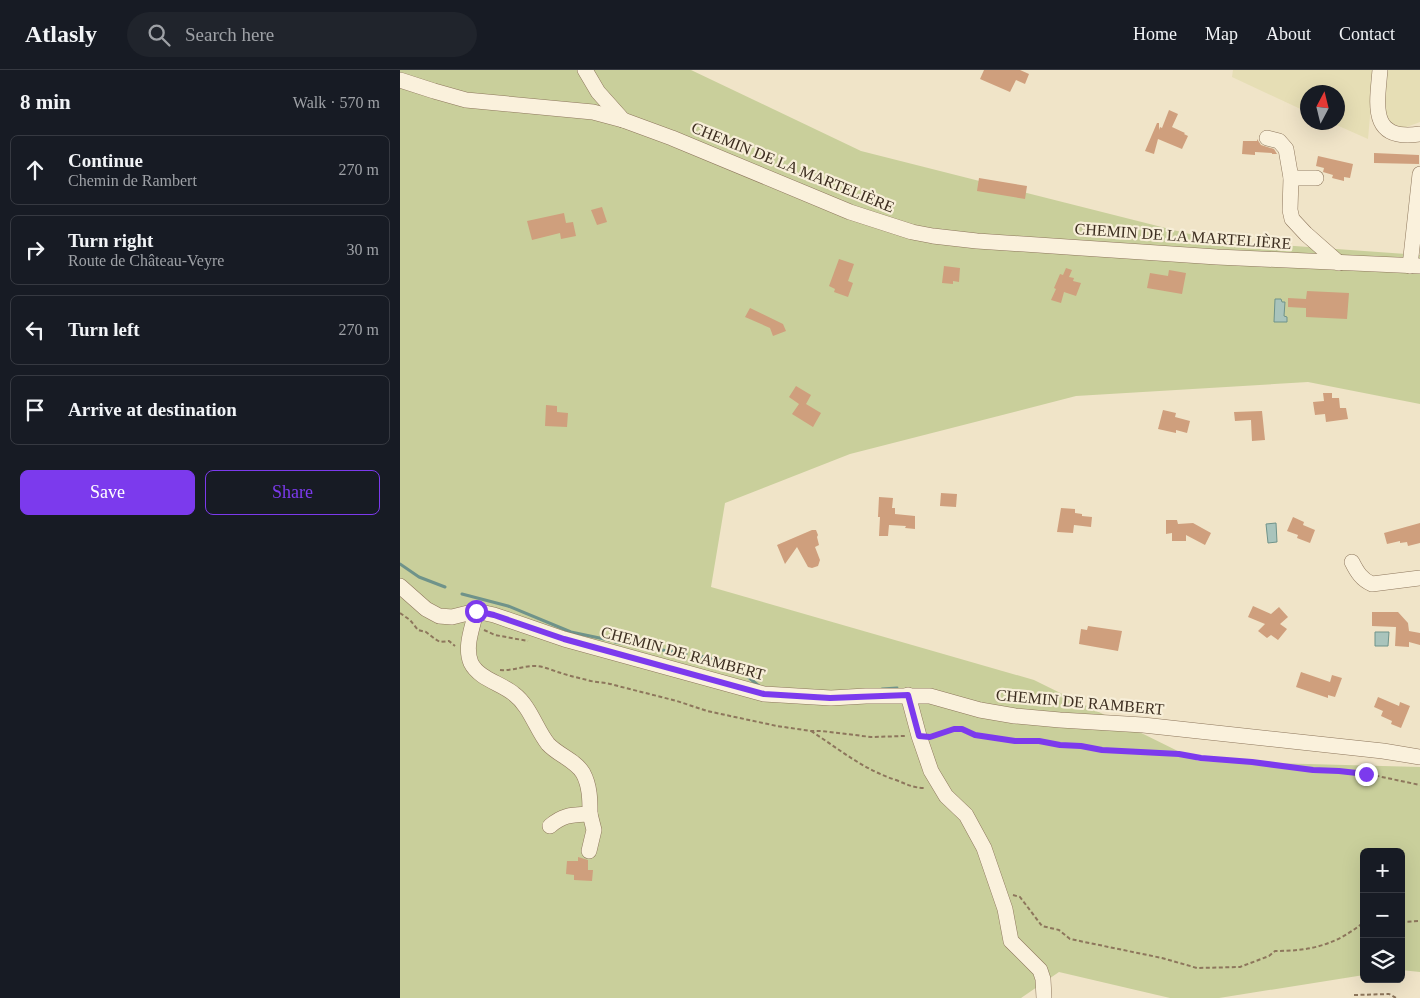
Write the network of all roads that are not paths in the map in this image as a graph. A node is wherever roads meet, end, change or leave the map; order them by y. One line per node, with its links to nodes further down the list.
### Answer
1 (585, 70): 4 (street)
2 (1380, 70): 5 (street)
3 (400, 80): 4 (street, CHEMIN DE LA MARTELIÈRE)
4 (623, 120): 10 (street, CHEMIN DE LA MARTELIÈRE)
5 (1420, 134)
6 (1268, 138): 8 (street)
7 (1420, 174): 11 (street)
8 (1291, 178): 9 (street); 10 (street)
9 (1316, 178)
10 (1339, 262): 11 (street, CHEMIN DE LA MARTELIÈRE)
11 (1415, 266)
12 (1352, 562): 13 (street)
13 (1420, 578)
14 (400, 586): 15 (street, CHEMIN DE RAMBERT)
15 (476, 611): 16 (street, CHEMIN DE RAMBERT); 18 (street)
16 (908, 695): 17 (street, CHEMIN DE RAMBERT); 21 (street)
17 (1420, 757)
18 (590, 814): 19 (street); 20 (street)
19 (550, 826)
20 (589, 851)
21 (1044, 998)

